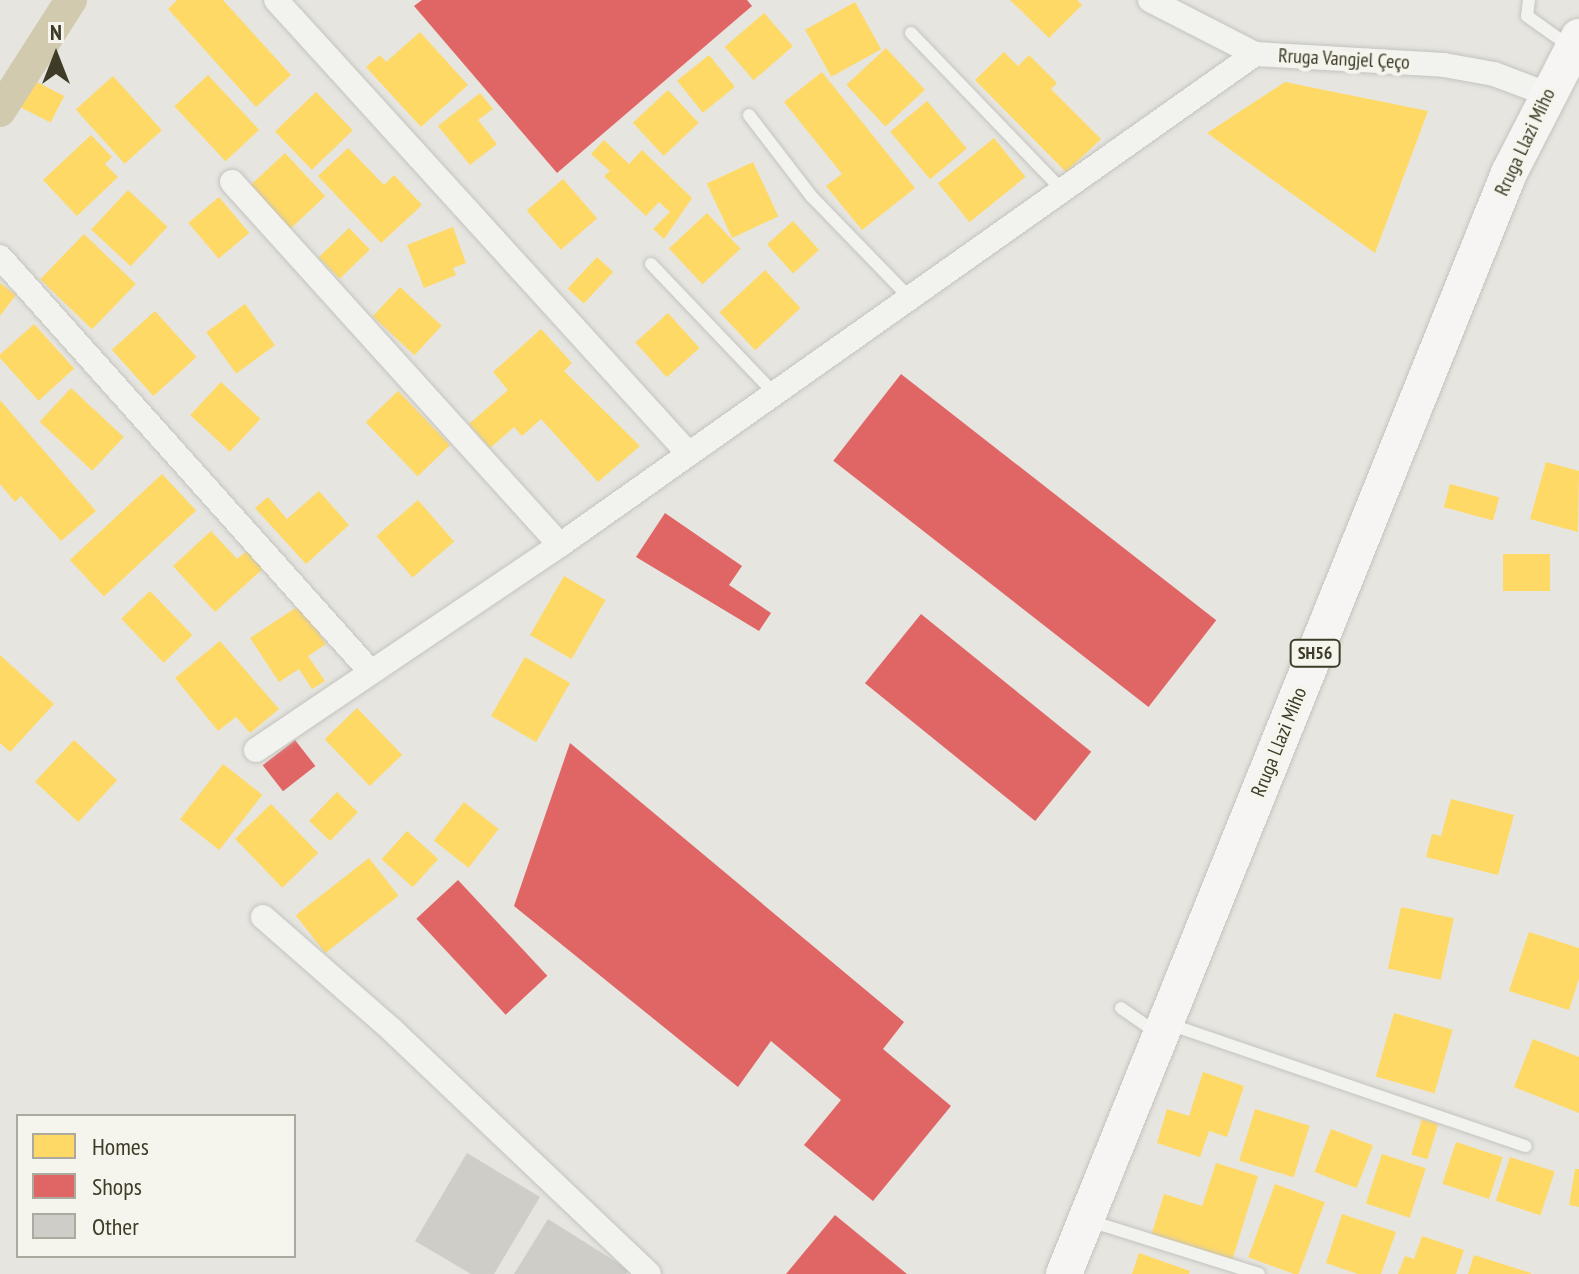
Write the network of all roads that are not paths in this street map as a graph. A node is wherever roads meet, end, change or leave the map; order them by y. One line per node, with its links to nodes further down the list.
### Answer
1 (276, 0): 15 (street)
2 (1150, 0): 6 (street, Rruga Vangjel Çeço)
3 (1529, 0): 5 (lane)
4 (911, 33): 10 (lane)
5 (1575, 42): 7 (main road, Rruga Llazi Miho / SH56)
6 (1255, 54): 7 (street, Rruga Vangjel Çeço); 10 (street)
7 (1547, 94): 21 (main road, Rruga Llazi Miho / SH56)
8 (749, 115): 13 (lane)
9 (232, 182): 16 (street)
10 (1063, 191): 13 (street)
11 (0, 257): 17 (street)
12 (651, 264): 14 (lane)
13 (911, 299): 14 (street)
14 (775, 394): 15 (street)
15 (688, 453): 16 (street)
16 (560, 545): 17 (street)
17 (370, 671): 18 (street)
18 (256, 750)
19 (263, 917): 24 (street)
20 (1121, 1008): 21 (lane)
21 (1163, 1029): 22 (lane); 23 (main road, Rruga Llazi Miho / SH56)
22 (1526, 1146)
23 (1086, 1219): 25 (main road, Rruga Llazi Miho / SH56); 26 (lane)
24 (649, 1274)
25 (1064, 1274)
26 (1259, 1274)

